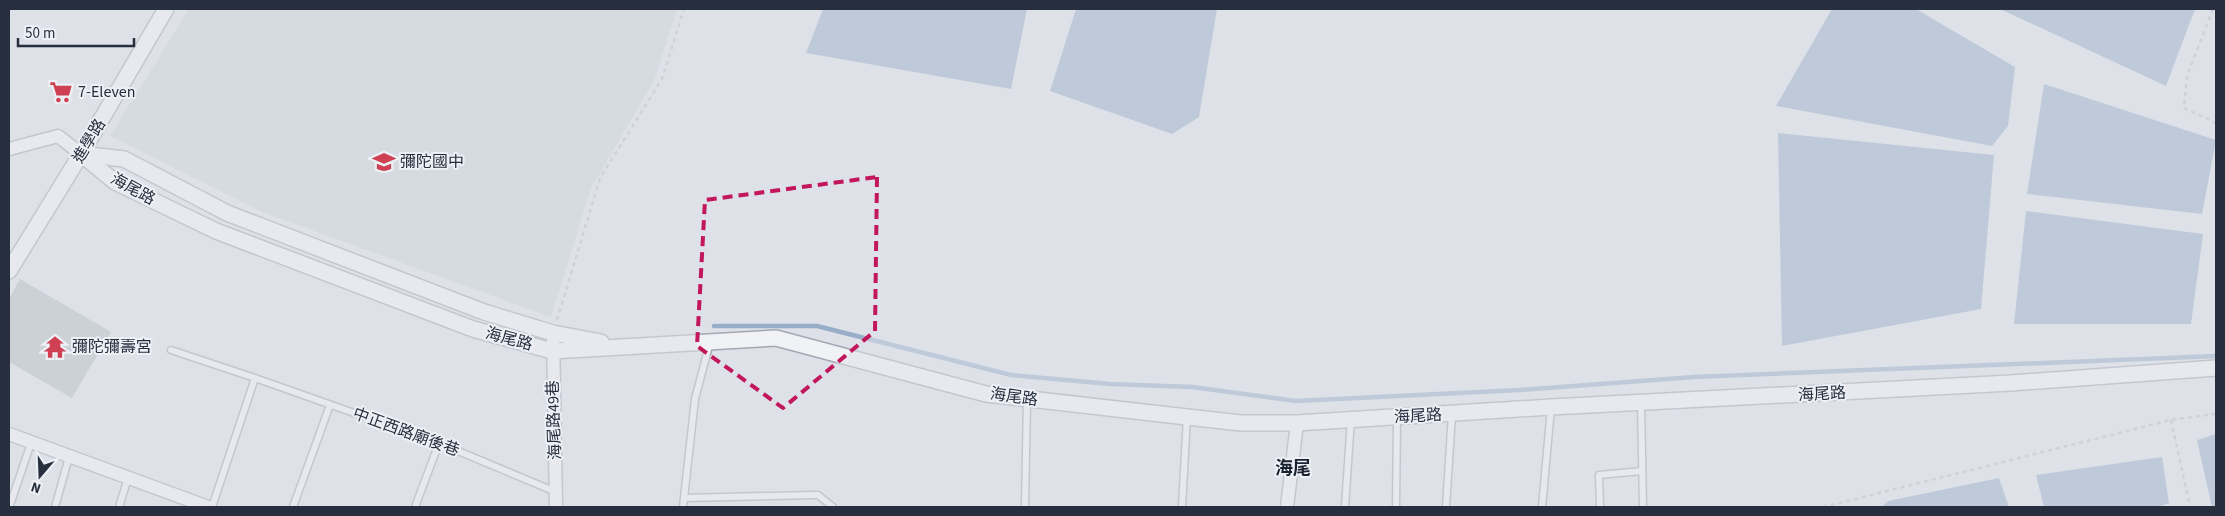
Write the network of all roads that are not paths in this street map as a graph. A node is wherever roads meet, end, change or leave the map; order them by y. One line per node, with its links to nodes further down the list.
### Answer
1 (166, 9): 3 (street, 進學路)
2 (9, 149): 3 (street)
3 (81, 154): 4 (street, 進學路); 5 (street, 海尾路); 9 (street, 海尾路)
4 (9, 271)
5 (553, 333): 7 (street, 海尾路); 9 (street, 海尾路49巷)
6 (710, 342): 7 (street, 海尾路); 12 (street, 海尾路); 28 (lane)
7 (627, 346): 9 (street, 海尾路)
8 (171, 350): 11 (lane, 中正西路廟後巷)
9 (552, 351): 27 (street, 海尾路49巷)
10 (2216, 368): 13 (street, 海尾路)
11 (255, 378): 14 (lane, 中正西路廟後巷); 32 (lane)
12 (1027, 399): 17 (street, 海尾路); 38 (lane)
13 (1641, 404): 15 (street, 海尾路); 25 (lane)
14 (330, 405): 23 (lane, 中正西路廟後巷); 33 (lane)
15 (1551, 407): 16 (street, 海尾路); 44 (lane)
16 (1452, 414): 18 (street, 海尾路); 43 (lane)
17 (1187, 417): 20 (street, 海尾路); 39 (lane)
18 (1397, 417): 19 (street, 海尾路); 42 (lane)
19 (1350, 419): 20 (street, 海尾路); 41 (lane)
20 (1297, 423): 40 (street)
21 (9, 434): 22 (street)
22 (31, 443): 24 (street); 29 (lane)
23 (439, 443): 27 (lane, 中正西路廟後巷); 34 (lane)
24 (69, 456): 26 (street); 30 (lane)
25 (1642, 471): 45 (lane); 46 (lane)
26 (128, 478): 31 (lane); 32 (street)
27 (556, 492): 35 (street, 海尾路49巷)
28 (684, 498): 36 (lane); 37 (lane)
29 (10, 505)
30 (55, 507)
31 (119, 507)
32 (210, 507)
33 (293, 507)
34 (415, 507)
35 (556, 507)
36 (683, 507)
37 (833, 507)
38 (1025, 507)
39 (1182, 507)
40 (1287, 507)
41 (1345, 507)
42 (1396, 507)
43 (1446, 507)
44 (1542, 507)
45 (1600, 507)
46 (1643, 507)

